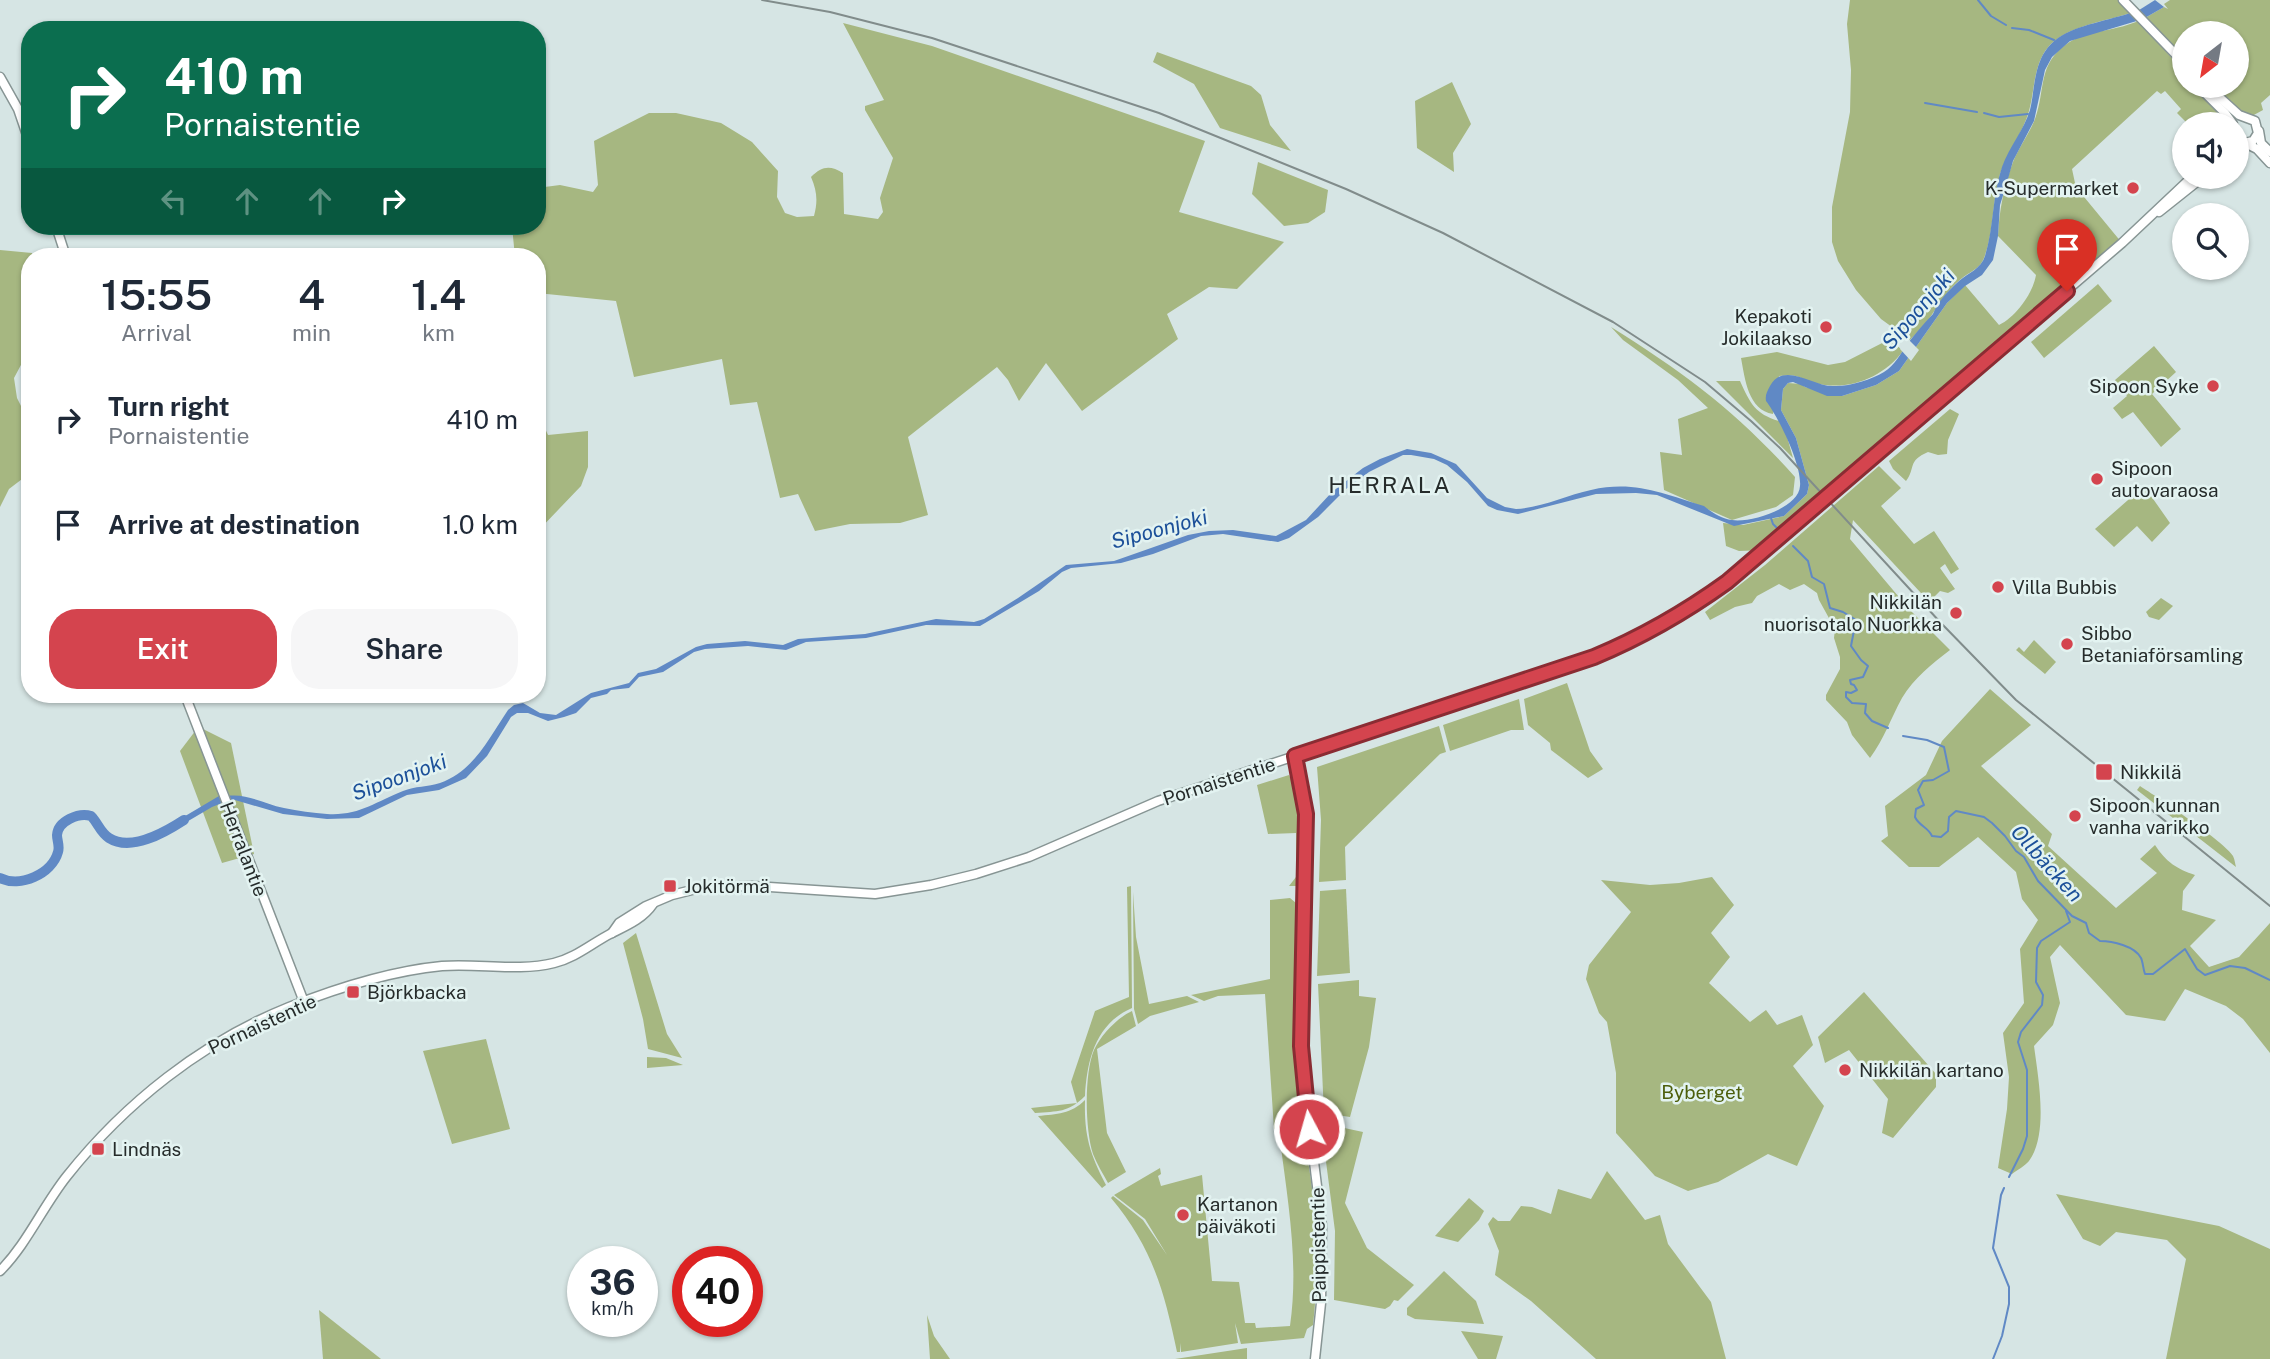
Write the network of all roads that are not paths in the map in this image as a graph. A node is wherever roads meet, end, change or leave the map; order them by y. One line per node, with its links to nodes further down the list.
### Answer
1 (2123, 0): 2 (street)
2 (2172, 52)
3 (0, 77): 8 (street)
4 (2210, 98): 6 (street)
5 (2220, 98): 7 (street)
6 (2224, 112)
7 (2236, 112)
8 (21, 118)
9 (2249, 119): 10 (street)
10 (2259, 130): 11 (street); 13 (street)
11 (2249, 142)
12 (2249, 146): 14 (street)
13 (2270, 152)
14 (2270, 163)
15 (2179, 189): 17 (street, Pornaistentie)
16 (2190, 189): 17 (street, Pornaistentie)
17 (2140, 226): 19 (street, Pornaistentie)
18 (188, 703): 20 (street, Herralantie)
19 (1295, 756): 20 (street, Pornaistentie); 22 (street, Paippistentie)
20 (304, 1002): 21 (street, Pornaistentie)
21 (0, 1271)
22 (1315, 1359)

